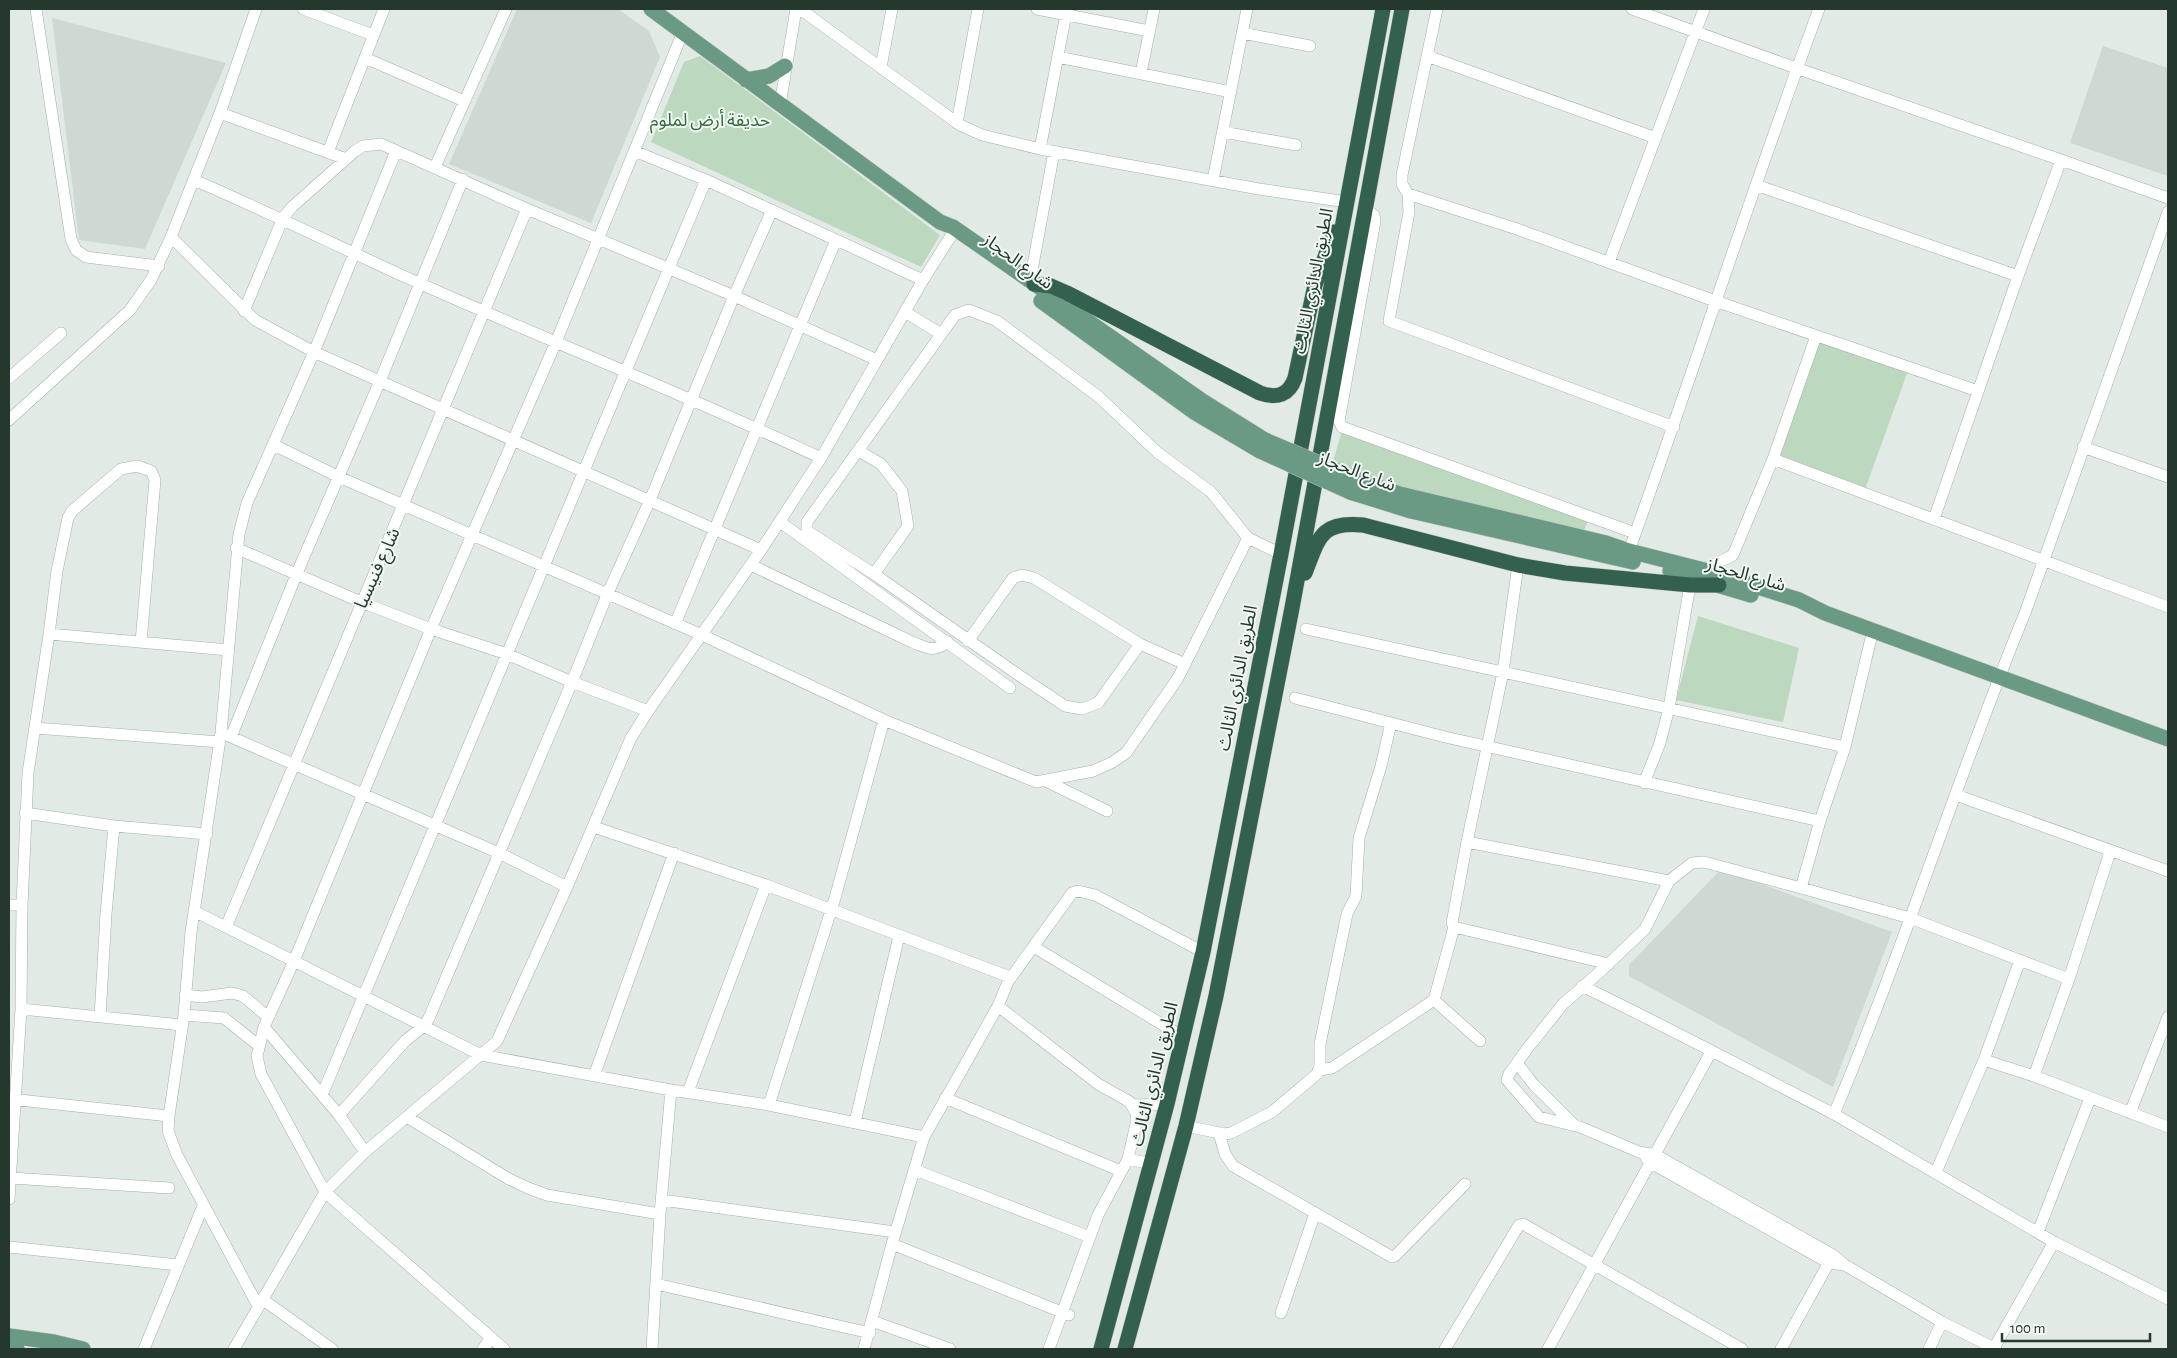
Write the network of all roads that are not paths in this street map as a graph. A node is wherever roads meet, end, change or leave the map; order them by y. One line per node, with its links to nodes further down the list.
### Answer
1 (36, 9): 71 (street)
2 (256, 9): 38 (street)
3 (303, 9): 25 (street)
4 (384, 9): 25 (street)
5 (506, 9): 36 (street)
6 (652, 9): 22 (main road, شارع الحجاز)
7 (796, 9): 30 (street)
8 (800, 9): 31 (street)
9 (892, 9): 31 (street)
10 (978, 9): 39 (street)
11 (1038, 9): 20 (street)
12 (1154, 9): 21 (street)
13 (1247, 9): 24 (street)
14 (1383, 9): 58 (highway, الطريق الدائري الثالث)
15 (1402, 9): 60 (highway, الطريق الدائري الثالث)
16 (1437, 9): 28 (street)
17 (1632, 9): 23 (street)
18 (1704, 9): 23 (street)
19 (1819, 9): 32 (street)
20 (1066, 14): 21 (street); 27 (street)
21 (1149, 31): 33 (street)
22 (683, 32): 34 (main road, شارع الحجاز); 45 (street)
23 (1696, 32): 32 (street); 41 (street)
24 (1242, 33): 26 (street); 35 (street)
25 (373, 35): 29 (street)
26 (1310, 46)
27 (1058, 56): 33 (street); 43 (street)
28 (1427, 56): 41 (street); 56 (street)
29 (365, 58): 36 (street); 46 (street)
30 (785, 66): 34 (main road); 37 (street)
31 (881, 66): 39 (street)
32 (1796, 68): 49 (street); 55 (street)
33 (1140, 73): 35 (street)
34 (746, 80): 37 (main road, شارع الحجاز)
35 (1230, 92): 40 (street)
36 (464, 101): 50 (street)
37 (780, 105): 64 (main road, شارع الحجاز)
38 (220, 113): 46 (street); 52 (street)
39 (957, 122): 43 (street)
40 (1223, 132): 42 (street); 54 (street)
41 (1656, 138): 70 (street)
42 (1296, 145)
43 (1040, 149): 47 (street)
44 (396, 150): 48 (street); 50 (street); 69 (street)
45 (634, 151): 53 (street); 67 (street)
46 (328, 152): 48 (street)
47 (1054, 152): 54 (street); 76 (street)
48 (346, 159): 63 (street)
49 (2061, 160): 57 (street); 73 (street)
50 (435, 167): 51 (street)
51 (463, 179): 59 (street); 75 (street)
52 (194, 180): 63 (street); 66 (street)
53 (706, 180): 61 (street); 72 (street)
54 (1214, 180): 58 (street)
55 (1756, 185): 73 (street); 78 (street)
56 (1408, 194): 70 (street); 96 (street)
57 (2168, 198)
58 (1346, 207): 76 (highway); 120 (highway, الطريق الدائري الثالث)
59 (527, 209): 67 (street); 80 (street, شارع فنيسيا)
60 (1365, 209): 114 (street); 132 (highway, الطريق الدائري الثالث)
61 (772, 210): 68 (street); 77 (street)
62 (2168, 212): 101 (street)
63 (283, 218): 69 (street); 79 (street)
64 (940, 222): 65 (main road, شارع الحجاز); 76 (main road, شارع الحجاز)
65 (951, 236): 74 (street); 100 (main road, شارع الحجاز)
66 (171, 237): 71 (street); 79 (street)
67 (599, 238): 72 (street); 86 (street)
68 (836, 240): 74 (street); 82 (street)
69 (355, 253): 75 (street); 87 (street)
70 (1609, 262): 78 (street)
71 (159, 266): 95 (street)
72 (669, 269): 77 (street); 89 (street)
73 (2018, 276): 92 (street)
74 (923, 280): 81 (street)
75 (420, 283): 80 (street); 91 (street)
76 (1032, 283): 100 (main road, شارع الحجاز)
77 (734, 296): 82 (street); 93 (street)
78 (1715, 301): 85 (street); 96 (street)
79 (244, 311): 87 (street)
80 (484, 311): 86 (street); 94 (street, شارع فنيسيا)
81 (905, 312): 84 (street); 88 (street)
82 (800, 325): 88 (street); 97 (street)
83 (61, 333): 90 (street)
84 (941, 334): 102 (street); 116 (street)
85 (1816, 336): 92 (street); 104 (street)
86 (556, 342): 89 (street); 98 (street)
87 (314, 352): 91 (street); 99 (street)
88 (877, 360): 103 (street)
89 (627, 371): 93 (street); 105 (street)
90 (9, 378)
91 (380, 380): 94 (street); 106 (street)
92 (1978, 391): 111 (street)
93 (691, 399): 97 (street); 109 (street)
94 (444, 409): 98 (street); 110 (street, شارع فنيسيا)
95 (9, 420)
96 (1674, 427): 114 (street)
97 (758, 428): 103 (street); 113 (street)
98 (514, 439): 105 (street); 115 (street)
99 (274, 445): 106 (street); 117 (street)
100 (1263, 445): 108 (main road, شارع الحجاز, bridge)
101 (2083, 447): 107 (street); 121 (street)
102 (859, 451): 127 (street); 127 (street)
103 (821, 458): 112 (street)
104 (1773, 459): 111 (street); 125 (street)
105 (584, 470): 109 (street); 124 (street)
106 (339, 477): 110 (street); 126 (street)
107 (2168, 477)
108 (1352, 485): 119 (main road, شارع الحجاز); 128 (main road, شارع الحجاز)
109 (650, 500): 113 (street); 130 (street)
110 (404, 505): 115 (street); 131 (street, شارع فنيسيا)
111 (1934, 519): 121 (street)
112 (780, 522): 118 (street); 143 (street)
113 (714, 528): 118 (street); 135 (street)
114 (1635, 533): 119 (street)
115 (472, 535): 124 (street); 136 (street)
116 (1248, 538): 120 (street); 147 (street)
117 (236, 548): 126 (street); 145 (street)
118 (761, 550): 122 (street)
119 (1628, 551): 125 (main road, شارع الحجاز)
120 (1281, 554): 192 (highway, الطريق الدائري الثالث)
121 (2043, 560): 133 (street); 149 (street)
122 (751, 565): 140 (street); 143 (street)
123 (1518, 565): 129 (highway); 132 (highway); 148 (street)
124 (544, 566): 130 (street); 146 (street)
125 (1704, 570): 134 (main road, شارع الحجاز)
126 (297, 573): 131 (street); 158 (street)
127 (874, 574): 141 (street)
128 (1719, 585): 129 (highway); 134 (main road, شارع الحجاز)
129 (1690, 586): 153 (street)
130 (607, 594): 135 (street); 150 (street)
131 (361, 602): 136 (street); 162 (street, شارع فنيسيا)
132 (1292, 608): 237 (highway, الطريق الدائري الثالث)
133 (2168, 608)
134 (1825, 613): 138 (main road, شارع الحجاز)
135 (675, 624): 140 (street)
136 (432, 629): 146 (street); 165 (street)
137 (1306, 629): 148 (street)
138 (1873, 630): 149 (main road, شارع الحجاز); 161 (street)
139 (50, 634): 142 (street); 142 (street); 157 (street)
140 (702, 635): 154 (street); 155 (street)
141 (968, 640): 144 (street); 144 (street)
142 (141, 642): 145 (street)
143 (948, 642): 151 (street)
144 (1140, 644): 147 (street)
145 (229, 650): 158 (street)
146 (507, 654): 150 (street); 170 (street)
147 (1185, 664): 163 (street)
148 (1503, 672): 153 (street); 160 (street)
149 (1999, 676): 159 (main road, شارع الحجاز); 166 (street)
150 (572, 682): 154 (street); 176 (street)
151 (1010, 688)
152 (1295, 698): 156 (street)
153 (1669, 708): 161 (street); 164 (street)
154 (648, 711): 172 (street)
155 (884, 720): 163 (street); 186 (street)
156 (1391, 723): 160 (street); 212 (street)
157 (35, 728): 158 (street); 168 (street)
158 (224, 737): 162 (street); 173 (street)
159 (2168, 739)
160 (1487, 746): 164 (street); 174 (street)
161 (1845, 747): 169 (street)
162 (295, 764): 165 (street); 188 (street, شارع فنيسيا)
163 (1046, 781): 167 (street)
164 (1644, 783): 169 (street)
165 (364, 794): 170 (street); 194 (street)
166 (1956, 795): 175 (street); 187 (street)
167 (1107, 811)
168 (25, 813): 171 (street); 184 (street)
169 (1820, 821): 182 (street)
170 (436, 825): 176 (street); 200 (street)
171 (114, 826): 173 (street); 204 (street)
172 (594, 827): 177 (street); 181 (street)
173 (206, 834): 185 (street)
174 (1467, 842): 179 (street); 189 (street)
175 (2110, 852): 178 (street); 197 (street)
176 (499, 853): 181 (street); 208 (street)
177 (674, 853): 180 (street); 219 (street)
178 (2168, 871)
179 (1669, 882): 182 (street); 195 (street)
180 (766, 885): 186 (street); 222 (street)
181 (567, 887): 214 (street)
182 (1801, 888): 187 (street)
183 (9, 905): 184 (street)
184 (22, 905): 203 (street)
185 (194, 911): 188 (street); 199 (street)
186 (831, 911): 190 (street); 228 (street)
187 (1910, 918): 193 (street); 231 (street)
188 (226, 927): 194 (street)
189 (1454, 927): 195 (street); 201 (street)
190 (899, 936): 196 (street); 235 (street)
191 (1034, 947): 192 (street); 196 (street); 209 (street)
192 (1202, 952): 209 (highway, الطريق الدائري الثالث)
193 (2020, 960): 197 (street); 215 (street)
194 (294, 961): 200 (street); 207 (street)
195 (1609, 964): 198 (street)
196 (1010, 979): 202 (street)
197 (2068, 979): 220 (street)
198 (1582, 986): 213 (street); 216 (street)
199 (185, 995): 206 (street); 207 (street)
200 (362, 996): 208 (street); 223 (street)
201 (1434, 1000): 210 (street); 217 (street)
202 (998, 1006): 224 (street); 229 (street)
203 (21, 1009): 204 (street); 226 (street)
204 (100, 1017): 206 (street)
205 (2168, 1018): 230 (street)
206 (183, 1020): 211 (street); 233 (street)
207 (266, 1022): 211 (street); 223 (street)
208 (424, 1026): 214 (street); 232 (street)
209 (1183, 1037): 227 (highway, الطريق الدائري الثالث)
210 (1480, 1041)
211 (258, 1045): 251 (street)
212 (1320, 1050): 217 (street); 218 (street)
213 (1711, 1052): 231 (street); 243 (street)
214 (481, 1055): 219 (street); 234 (street)
215 (1984, 1060): 220 (street); 247 (street)
216 (1517, 1062): 236 (street); 236 (street)
217 (1332, 1068): 218 (street)
218 (1319, 1070): 239 (street)
219 (594, 1076): 221 (street)
220 (2034, 1076): 225 (street)
221 (671, 1090): 222 (street); 253 (street)
222 (688, 1092): 228 (street)
223 (322, 1095): 232 (street)
224 (945, 1098): 240 (street); 246 (street)
225 (2090, 1098): 230 (street); 258 (street)
226 (12, 1099): 233 (street); 248 (street)
227 (1167, 1104): 229 (street); 244 (highway, الطريق الدائري الثالث)
228 (769, 1105): 235 (street)
229 (1133, 1105): 242 (street)
230 (2130, 1113): 238 (street)
231 (1834, 1114): 247 (street)
232 (339, 1115): 241 (street)
233 (170, 1116): 254 (street)
234 (407, 1117): 241 (street); 256 (street)
235 (855, 1122): 240 (street)
236 (1572, 1124): 243 (street)
237 (1186, 1126): 239 (street); 289 (highway, الطريق الدائري الثالث)
238 (2168, 1127)
239 (1219, 1133): 255 (street)
240 (924, 1137): 245 (street)
241 (365, 1152): 251 (street)
242 (1128, 1159): 244 (street); 246 (street)
243 (1653, 1159): 263 (street); 265 (street)
244 (1152, 1164): 288 (highway, الطريق الدائري الثالث)
245 (915, 1170): 257 (street); 259 (street)
246 (1121, 1171): 259 (street)
247 (1936, 1172): 258 (street)
248 (11, 1178): 250 (street); 252 (street)
249 (1465, 1184): 255 (street)
250 (169, 1188)
251 (324, 1192): 268 (street); 275 (street)
252 (9, 1199)
253 (662, 1200): 256 (street); 257 (street)
254 (203, 1206): 264 (street); 268 (street)
255 (1315, 1213): 270 (street)
256 (660, 1214): 266 (street)
257 (895, 1232): 261 (street)
258 (2038, 1232): 260 (street)
259 (1090, 1237): 269 (street)
260 (2054, 1242): 267 (street); 295 (street)
261 (892, 1244): 269 (street); 271 (street)
262 (9, 1247): 264 (street)
263 (1831, 1259): 272 (street); 293 (street)
264 (178, 1265): 279 (street)
265 (1596, 1266): 290 (street); 291 (street); 292 (street)
266 (656, 1284): 273 (street); 284 (street)
267 (2168, 1299)
268 (260, 1303): 280 (street); 281 (street)
269 (1066, 1313): 287 (street)
270 (1281, 1313)
271 (872, 1321): 273 (street); 286 (street)
272 (1942, 1322): 294 (street); 295 (street)
273 (870, 1333): 285 (street)
274 (9, 1336): 278 (main road)
275 (490, 1339): 282 (street); 283 (street)
276 (9, 1348): 277 (main road)
277 (17, 1349)
278 (83, 1349)
279 (144, 1349)
280 (234, 1349)
281 (332, 1349)
282 (483, 1349)
283 (504, 1349)
284 (652, 1349)
285 (864, 1349)
286 (950, 1349)
287 (1049, 1349)
288 (1101, 1349)
289 (1125, 1349)
290 (1445, 1349)
291 (1548, 1349)
292 (1742, 1349)
293 (1781, 1349)
294 (1929, 1349)
295 (1995, 1349)

